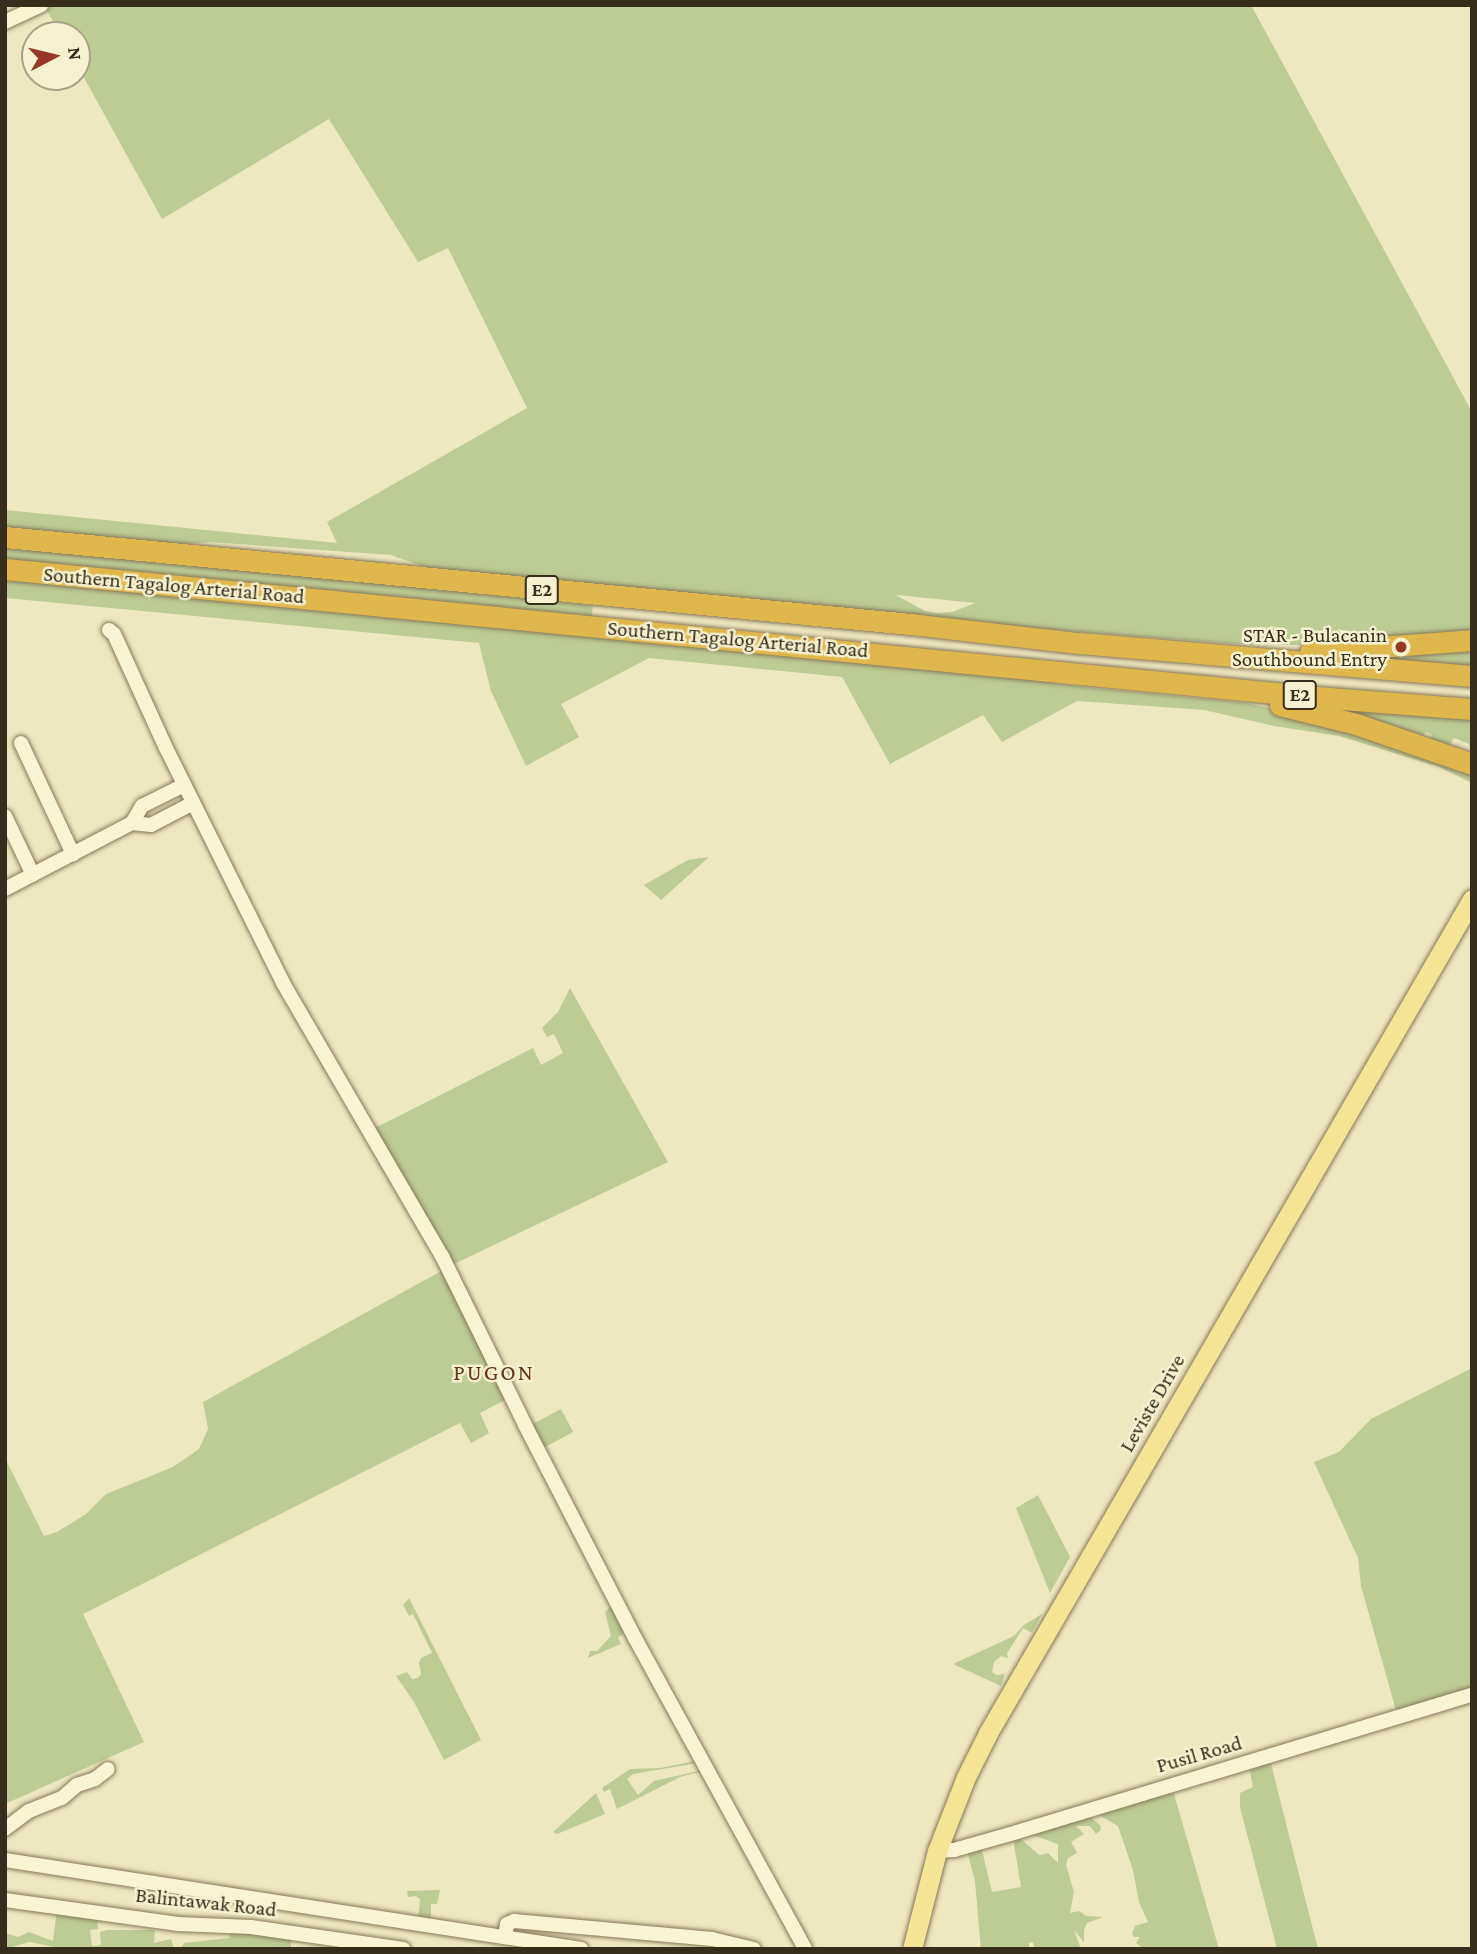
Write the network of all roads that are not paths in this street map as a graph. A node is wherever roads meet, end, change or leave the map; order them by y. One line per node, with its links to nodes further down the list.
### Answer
1 (41, 5): 2 (street)
2 (5, 22)
3 (5, 537): 7 (highway, Southern Tagalog Arterial Road / E2)
4 (5, 569): 9 (highway, Southern Tagalog Arterial Road / E2)
5 (109, 630): 13 (street)
6 (1472, 640): 7 (highway)
7 (1174, 651): 8 (highway, Southern Tagalog Arterial Road / E2)
8 (1472, 676)
9 (1129, 678): 10 (highway, Southern Tagalog Arterial Road / E2); 12 (highway)
10 (1472, 709)
11 (22, 743): 17 (street)
12 (1472, 764)
13 (184, 785): 14 (street); 16 (street)
14 (193, 803): 16 (street); 33 (street)
15 (5, 816): 18 (street)
16 (132, 823): 17 (street)
17 (73, 854): 18 (street)
18 (33, 875): 19 (street)
19 (5, 889)
20 (1472, 899): 22 (main road, Leviste Drive)
21 (1472, 918): 22 (street)
22 (1435, 961): 26 (main road, Leviste Drive)
23 (1472, 1695): 26 (street, Pusil Road)
24 (108, 1769): 25 (street)
25 (5, 1829)
26 (937, 1851): 34 (main road, Leviste Drive)
27 (5, 1860): 29 (street)
28 (5, 1900): 30 (street, Balintawak Road)
29 (505, 1937): 31 (street); 32 (street)
30 (403, 1949)
31 (581, 1949)
32 (754, 1949)
33 (805, 1949)
34 (912, 1949)

